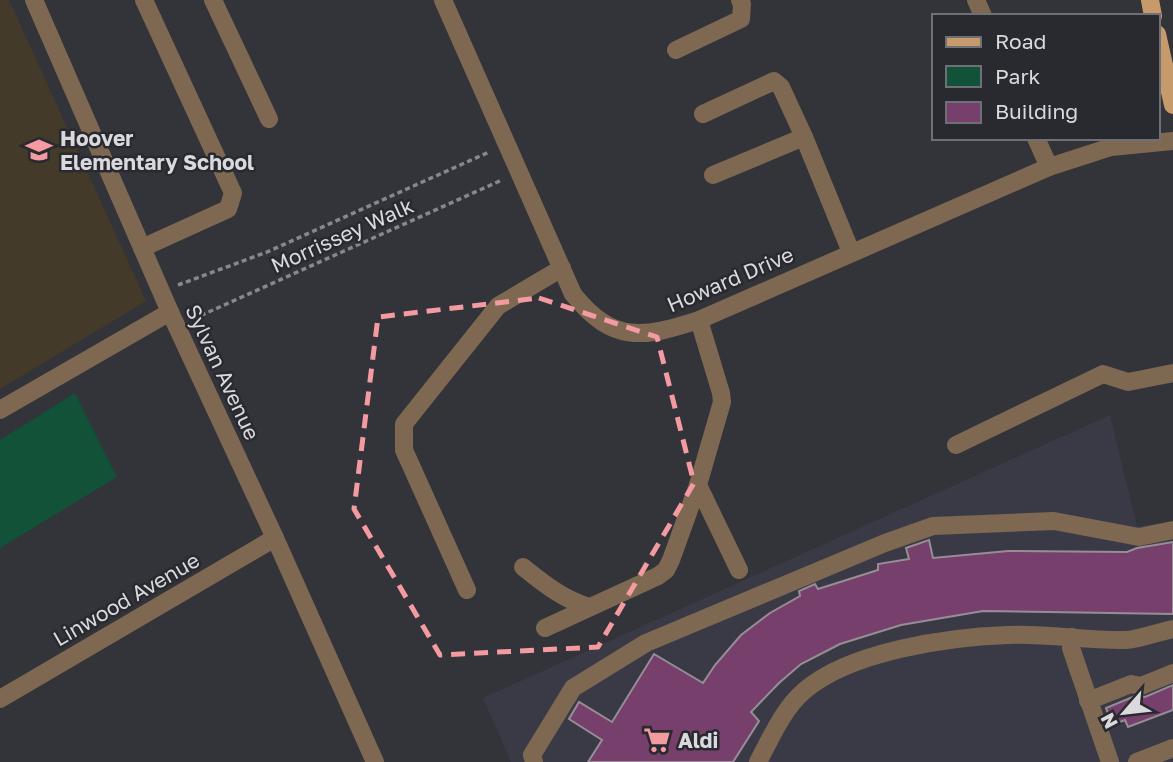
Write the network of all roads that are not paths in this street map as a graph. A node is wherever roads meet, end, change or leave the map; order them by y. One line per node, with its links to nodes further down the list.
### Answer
1 (34, 0): 16 (street, Sylvan Avenue)
2 (144, 0): 16 (street)
3 (213, 0): 10 (street)
4 (443, 0): 18 (street, Howard Drive)
5 (740, 0): 7 (street)
6 (1159, 43): 8 (main road)
7 (676, 50)
8 (1173, 105)
9 (703, 114): 11 (street)
10 (269, 119)
11 (804, 137): 15 (street); 17 (street)
12 (1037, 140): 14 (street)
13 (1173, 141): 14 (street, Howard Drive)
14 (1049, 167): 17 (street, Howard Drive)
15 (713, 175)
16 (142, 248): 19 (street, Sylvan Avenue)
17 (851, 252): 20 (street, Howard Drive)
18 (562, 268): 20 (street, Howard Drive); 29 (street)
19 (173, 320): 22 (street); 26 (street, Sylvan Avenue)
20 (699, 320): 24 (street)
21 (1173, 373): 23 (street)
22 (0, 410)
23 (956, 445)
24 (698, 485): 28 (street); 30 (street)
25 (1173, 530): 41 (street)
26 (275, 538): 37 (street, Linwood Avenue); 40 (street, Sylvan Avenue)
27 (523, 567): 30 (street)
28 (739, 570)
29 (467, 590)
30 (589, 607): 31 (street)
31 (545, 628)
32 (1173, 629): 33 (street)
33 (1072, 637): 38 (street); 42 (street)
34 (1173, 662): 36 (street)
35 (1173, 673): 36 (street)
36 (1130, 684): 38 (street)
37 (0, 699)
38 (1088, 701): 43 (street)
39 (1173, 748): 44 (street)
40 (374, 762)
41 (534, 762)
42 (758, 762)
43 (1110, 762)
44 (1136, 762)

